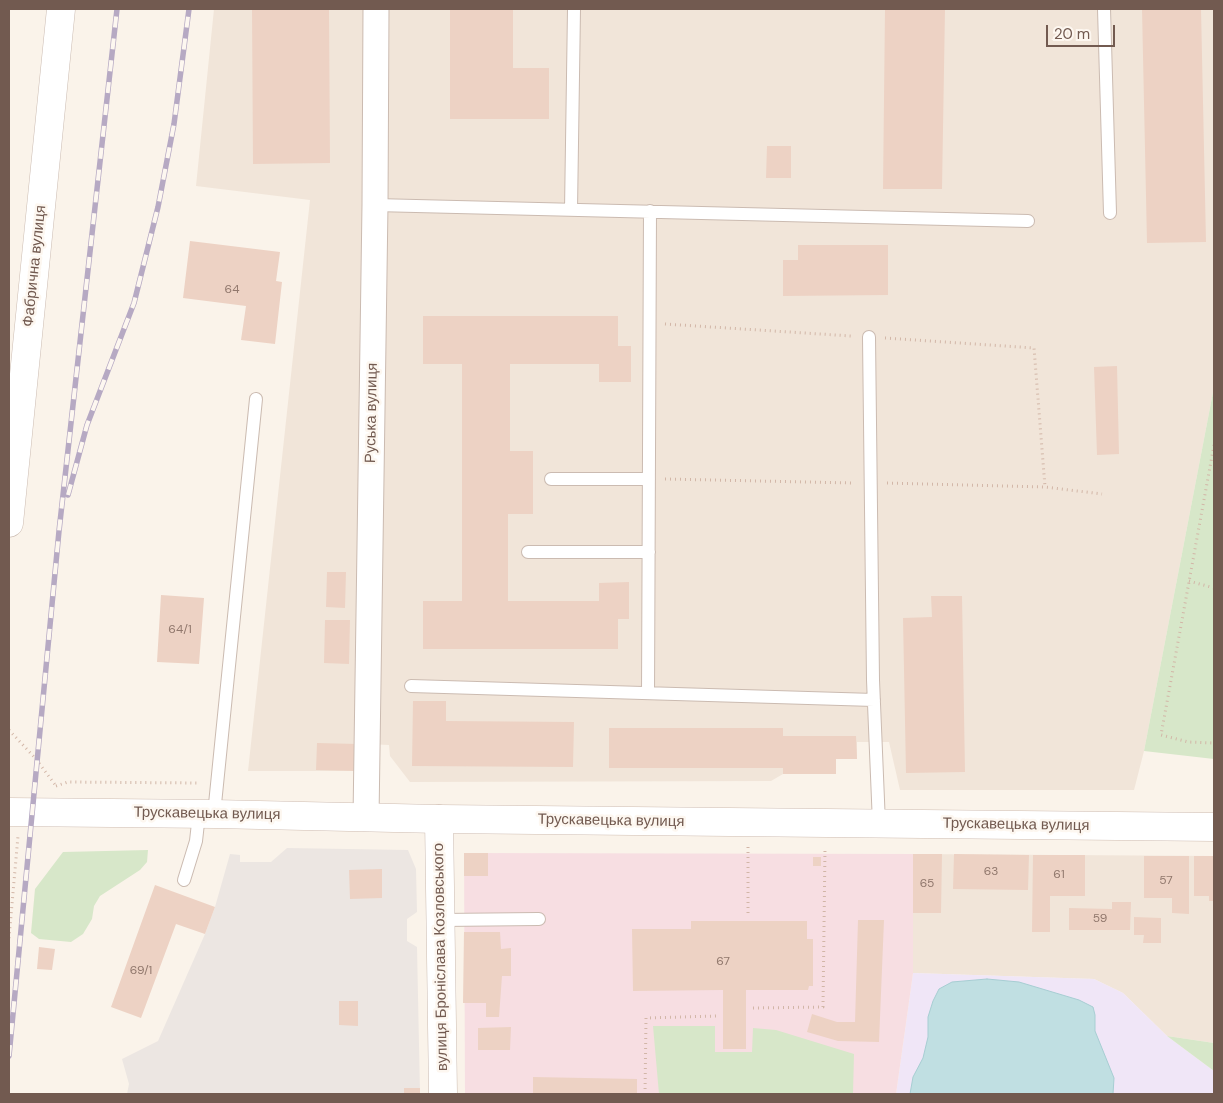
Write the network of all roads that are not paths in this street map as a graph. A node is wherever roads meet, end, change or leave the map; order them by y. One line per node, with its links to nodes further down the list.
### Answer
1 (61, 9): 14 (main road, Фабрична вулиця)
2 (376, 9): 5 (street, Руська вулиця)
3 (574, 9): 6 (lane)
4 (1104, 9): 8 (lane)
5 (375, 205): 6 (lane); 21 (street, Руська вулиця)
6 (571, 210): 7 (lane)
7 (650, 212): 9 (lane); 13 (lane)
8 (1110, 213)
9 (1028, 221)
10 (869, 337): 19 (lane)
11 (256, 399): 20 (lane)
12 (550, 479): 13 (lane)
13 (649, 479): 16 (lane)
14 (9, 523)
15 (528, 552): 16 (lane)
16 (649, 552): 18 (lane)
17 (411, 686): 18 (lane)
18 (648, 693): 19 (lane)
19 (874, 700): 24 (lane)
20 (206, 814): 21 (main road, Трускавецька вулиця); 23 (main road, Трускавецька вулиця); 26 (lane)
21 (366, 818): 22 (main road, Трускавецька вулиця)
22 (439, 819): 24 (main road, Трускавецька вулиця); 28 (main road, вулиця Броніслава Козловського)
23 (13, 823)
24 (879, 824): 25 (main road, Трускавецька вулиця)
25 (1214, 827)
26 (184, 880)
27 (539, 919): 28 (lane)
28 (441, 920): 29 (main road, вулиця Броніслава Козловського)
29 (443, 1094)

